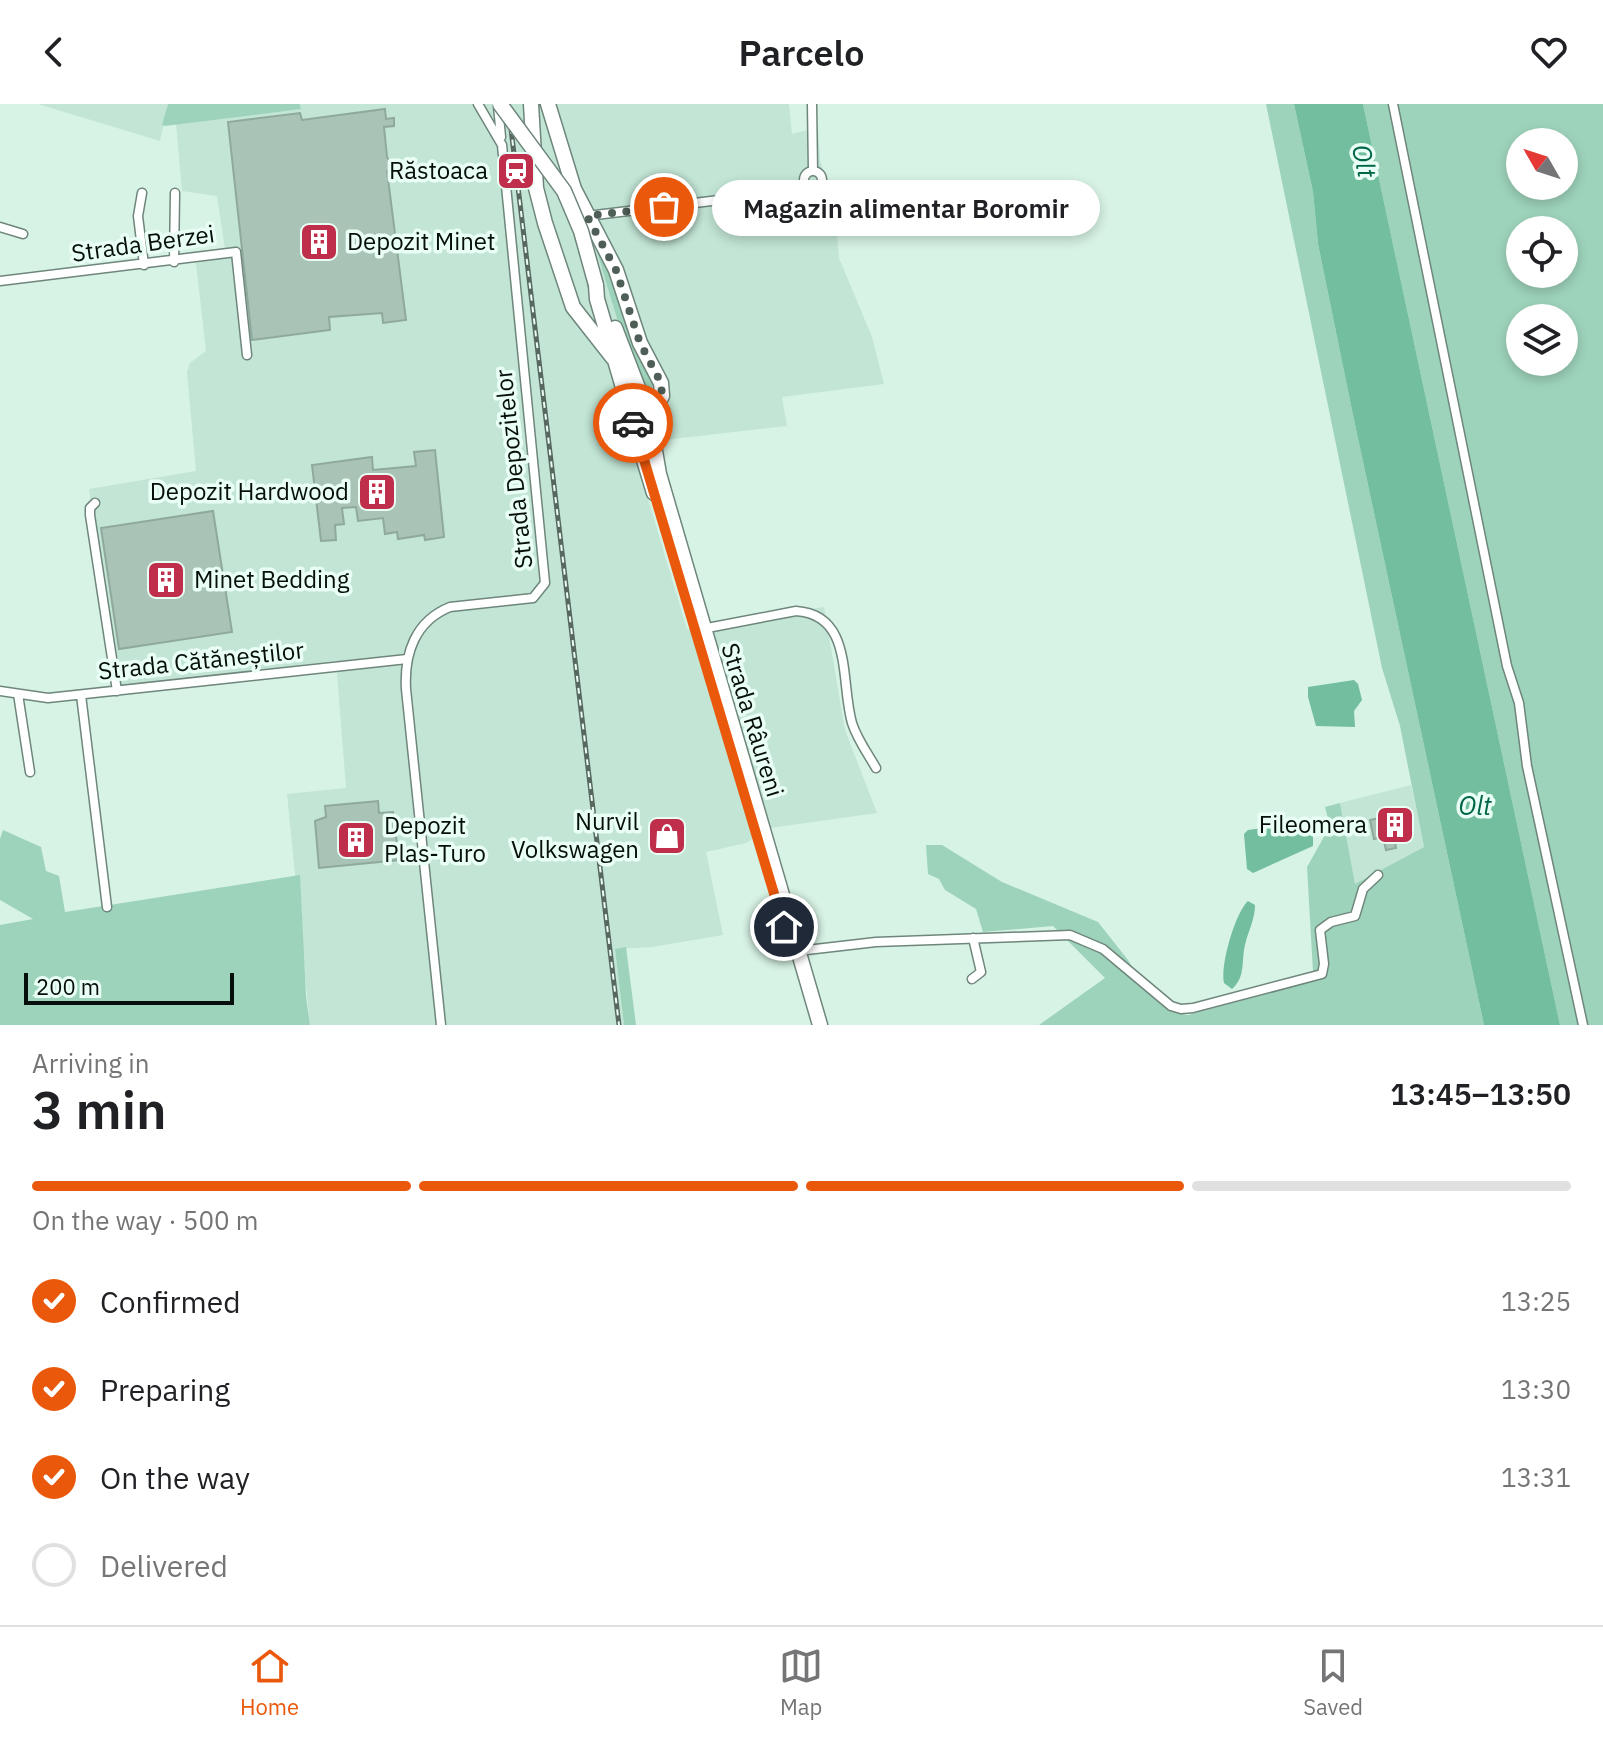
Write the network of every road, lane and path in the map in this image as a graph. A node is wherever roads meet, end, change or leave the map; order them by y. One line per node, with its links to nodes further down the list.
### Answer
1 (478, 104): 9 (street, Strada Depozitelor)
2 (499, 104): 9 (street); 20 (main road, bridge)
3 (531, 104): 7 (main road)
4 (548, 104): 8 (main road)
5 (812, 104): 10 (street)
6 (1393, 104): 44 (street)
7 (532, 137): 8 (main road); 22 (main road)
8 (558, 137): 14 (main road)
9 (502, 145): 27 (street, Strada Depozitelor)
10 (813, 171): 11 (street); 11 (street)
11 (807, 187): 14 (street)
12 (142, 193): 18 (street)
13 (175, 193): 17 (street)
14 (587, 216): 23 (main road)
15 (0, 227): 16 (street)
16 (23, 234)
17 (174, 262): 18 (street, Strada Berzei); 21 (street, Strada Berzei)
18 (144, 265): 19 (street, Strada Berzei)
19 (0, 281)
20 (596, 285): 22 (main road, Strada Râureni); 23 (main road)
21 (247, 355)
22 (613, 358): 24 (main road, Strada Râureni)
23 (650, 414): 24 (main road); 24 (main road); 26 (main road, Strada Râureni)
24 (632, 421): 36 (main road, Strada Râureni)
25 (95, 503): 29 (street)
26 (702, 629): 32 (street); 38 (main road, Strada Râureni)
27 (407, 659): 29 (street, Strada Cătăneștilor); 41 (street, Strada Depozitelor)
28 (0, 691): 30 (street, Strada Cătăneștilor)
29 (117, 691): 31 (street, Strada Cătăneștilor)
30 (18, 694): 31 (street, Strada Cătăneștilor); 33 (street)
31 (81, 695): 35 (street)
32 (876, 768)
33 (30, 772)
34 (1378, 875): 37 (street)
35 (107, 907)
36 (784, 927): 38 (street); 40 (main road, Strada Râureni)
37 (973, 938): 38 (street); 39 (street)
38 (798, 951): 40 (street); 43 (main road, Strada Râureni)
39 (972, 979)
40 (800, 982): 42 (main road, Strada Râureni)
41 (441, 1025)
42 (812, 1025)
43 (820, 1025)
44 (1583, 1025)

